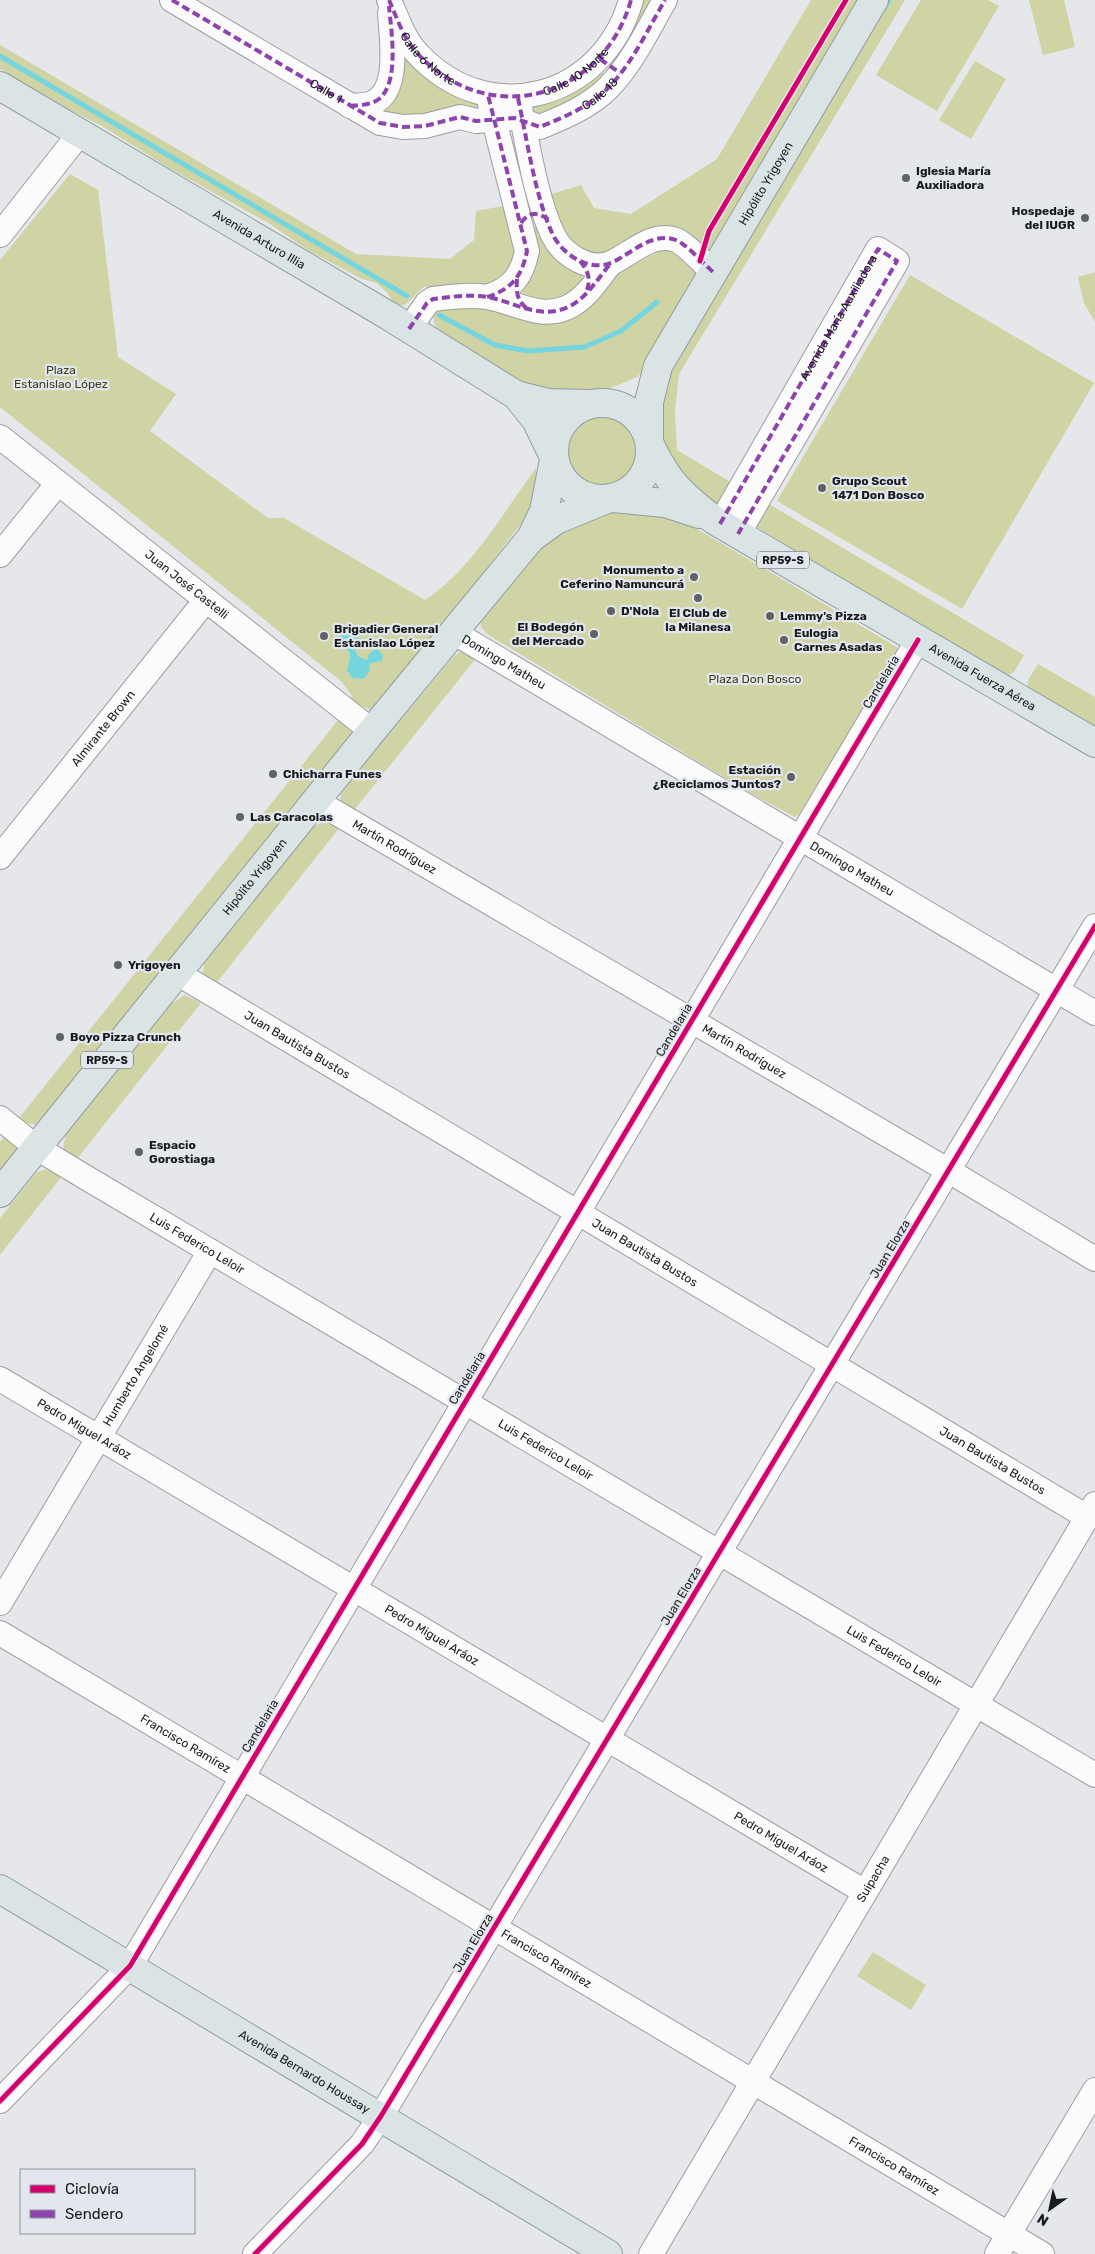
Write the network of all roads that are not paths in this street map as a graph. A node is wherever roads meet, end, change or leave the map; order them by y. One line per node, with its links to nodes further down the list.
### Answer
1 (172, 0): 11 (street, Calle 1)
2 (389, 0): 9 (street, Calle 6 Norte); 11 (street, Calle 6 Norte)
3 (630, 0): 6 (street, Calle 10 Norte)
4 (665, 0): 7 (street, Calle 18)
5 (874, 0): 20 (main road, Hipólito Yrigoyen)
6 (600, 59): 7 (street); 10 (street, Calle 10 Norte)
7 (620, 74): 13 (street, Calle 18)
8 (0, 86): 14 (main road, Avenida Arturo Illia)
9 (488, 96): 10 (street, Calle 10 Norte); 12 (street)
10 (518, 98): 13 (street)
11 (350, 106): 12 (street, Calle 1)
12 (493, 120): 13 (street, Calle 18); 16 (street)
13 (523, 122): 15 (street)
14 (80, 133): 17 (street); 25 (main road, Avenida Arturo Illia)
15 (548, 220): 16 (street); 18 (street)
16 (521, 223): 21 (street)
17 (0, 235)
18 (580, 261): 19 (street); 22 (street)
19 (611, 263): 20 (street); 22 (street)
20 (713, 272): 26 (main road, Hipólito Yrigoyen)
21 (517, 279): 23 (street); 24 (street)
22 (586, 294): 24 (street)
23 (487, 297): 24 (street); 25 (street)
24 (528, 310)
25 (409, 329): 27 (main road, Avenida Arturo Illia)
26 (658, 366): 28 (main road, Hipólito Yrigoyen); 30 (main road, Hipólito Yrigoyen)
27 (516, 396): 28 (main road, Avenida Arturo Illia); 31 (main road, Avenida Arturo Illia)
28 (591, 403): 30 (main road, RP59-S); 31 (main road, RP59-S)
29 (0, 437): 32 (street, Juan José Castelli)
30 (649, 442): 33 (main road); 34 (main road, Avenida Fuerza Aérea / RP59-S)
31 (554, 457): 33 (main road); 35 (main road, Hipólito Yrigoyen / RP59-S)
32 (58, 483): 36 (street); 37 (street, Juan José Castelli)
33 (610, 498): 34 (main road, Avenida Fuerza Aérea / RP59-S); 35 (main road, Hipólito Yrigoyen / RP59-S)
34 (724, 526): 34 (street, Avenida María Auxiliadora); 39 (main road, Avenida Fuerza Aérea / RP59-S)
35 (531, 538): 38 (main road, Hipólito Yrigoyen / RP59-S)
36 (0, 555)
37 (206, 600): 40 (street, Juan José Castelli); 44 (street, Almirante Brown)
38 (453, 632): 40 (main road, Hipólito Yrigoyen / RP59-S); 43 (street, Domingo Matheu)
39 (918, 640): 41 (main road, Avenida Fuerza Aérea / RP59-S); 43 (street, Candelaria)
40 (372, 731): 42 (main road, Hipólito Yrigoyen / RP59-S)
41 (1095, 744)
42 (316, 801): 46 (main road, Hipólito Yrigoyen / RP59-S); 49 (street, Martín Rodríguez)
43 (800, 838): 47 (street, Domingo Matheu); 49 (street, Candelaria)
44 (0, 858)
45 (1095, 926): 47 (street, Juan Elorza)
46 (178, 973): 51 (main road, Hipólito Yrigoyen / RP59-S); 54 (street, Juan Bautista Bustos)
47 (1056, 990): 48 (street, Domingo Matheu); 52 (street, Juan Elorza)
48 (1095, 1013)
49 (691, 1020): 52 (street, Martín Rodríguez); 54 (street, Candelaria)
50 (0, 1118): 51 (street, Luis Federico Leloir)
51 (37, 1148): 53 (main road, Hipólito Yrigoyen / RP59-S); 55 (street, Luis Federico Leloir)
52 (949, 1171): 56 (street, Martín Rodríguez); 57 (street, Juan Elorza)
53 (0, 1194)
54 (578, 1212): 57 (street, Juan Bautista Bustos); 59 (street, Candelaria)
55 (210, 1251): 59 (street, Luis Federico Leloir); 60 (street, Humberto Angelomé)
56 (1095, 1259)
57 (832, 1364): 61 (street, Juan Bautista Bustos); 62 (street, Juan Elorza)
58 (0, 1379): 60 (street, Pedro Miguel Aráoz)
59 (465, 1402): 62 (street, Luis Federico Leloir); 63 (street, Candelaria)
60 (99, 1438): 63 (street, Pedro Miguel Aráoz); 64 (street, Humberto Angelomé)
61 (1091, 1510): 66 (street, Suipacha)
62 (719, 1552): 66 (street, Luis Federico Leloir); 67 (street, Juan Elorza)
63 (354, 1589): 67 (street, Pedro Miguel Aráoz); 69 (street, Candelaria)
64 (0, 1603)
65 (0, 1634): 69 (street, Francisco Ramírez)
66 (976, 1704): 68 (street, Luis Federico Leloir); 71 (street, Suipacha)
67 (607, 1739): 71 (street, Pedro Miguel Aráoz); 72 (street, Juan Elorza)
68 (1095, 1775)
69 (242, 1778): 72 (street, Francisco Ramírez); 73 (street, Candelaria)
70 (0, 1889): 73 (main road, Avenida Bernardo Houssay)
71 (865, 1892): 74 (street, Suipacha)
72 (494, 1928): 74 (street, Francisco Ramírez); 77 (street, Juan Elorza)
73 (130, 1966): 76 (street, Candelaria); 77 (main road, Avenida Bernardo Houssay)
74 (753, 2082): 78 (street, Francisco Ramírez); 81 (street, Suipacha)
75 (1095, 2090): 78 (street)
76 (0, 2101)
77 (381, 2116): 79 (street, Juan Elorza); 80 (main road, Avenida Bernardo Houssay)
78 (1003, 2244): 82 (street, Francisco Ramírez)
79 (255, 2254)
80 (608, 2254)
81 (651, 2254)
82 (1042, 2254)

